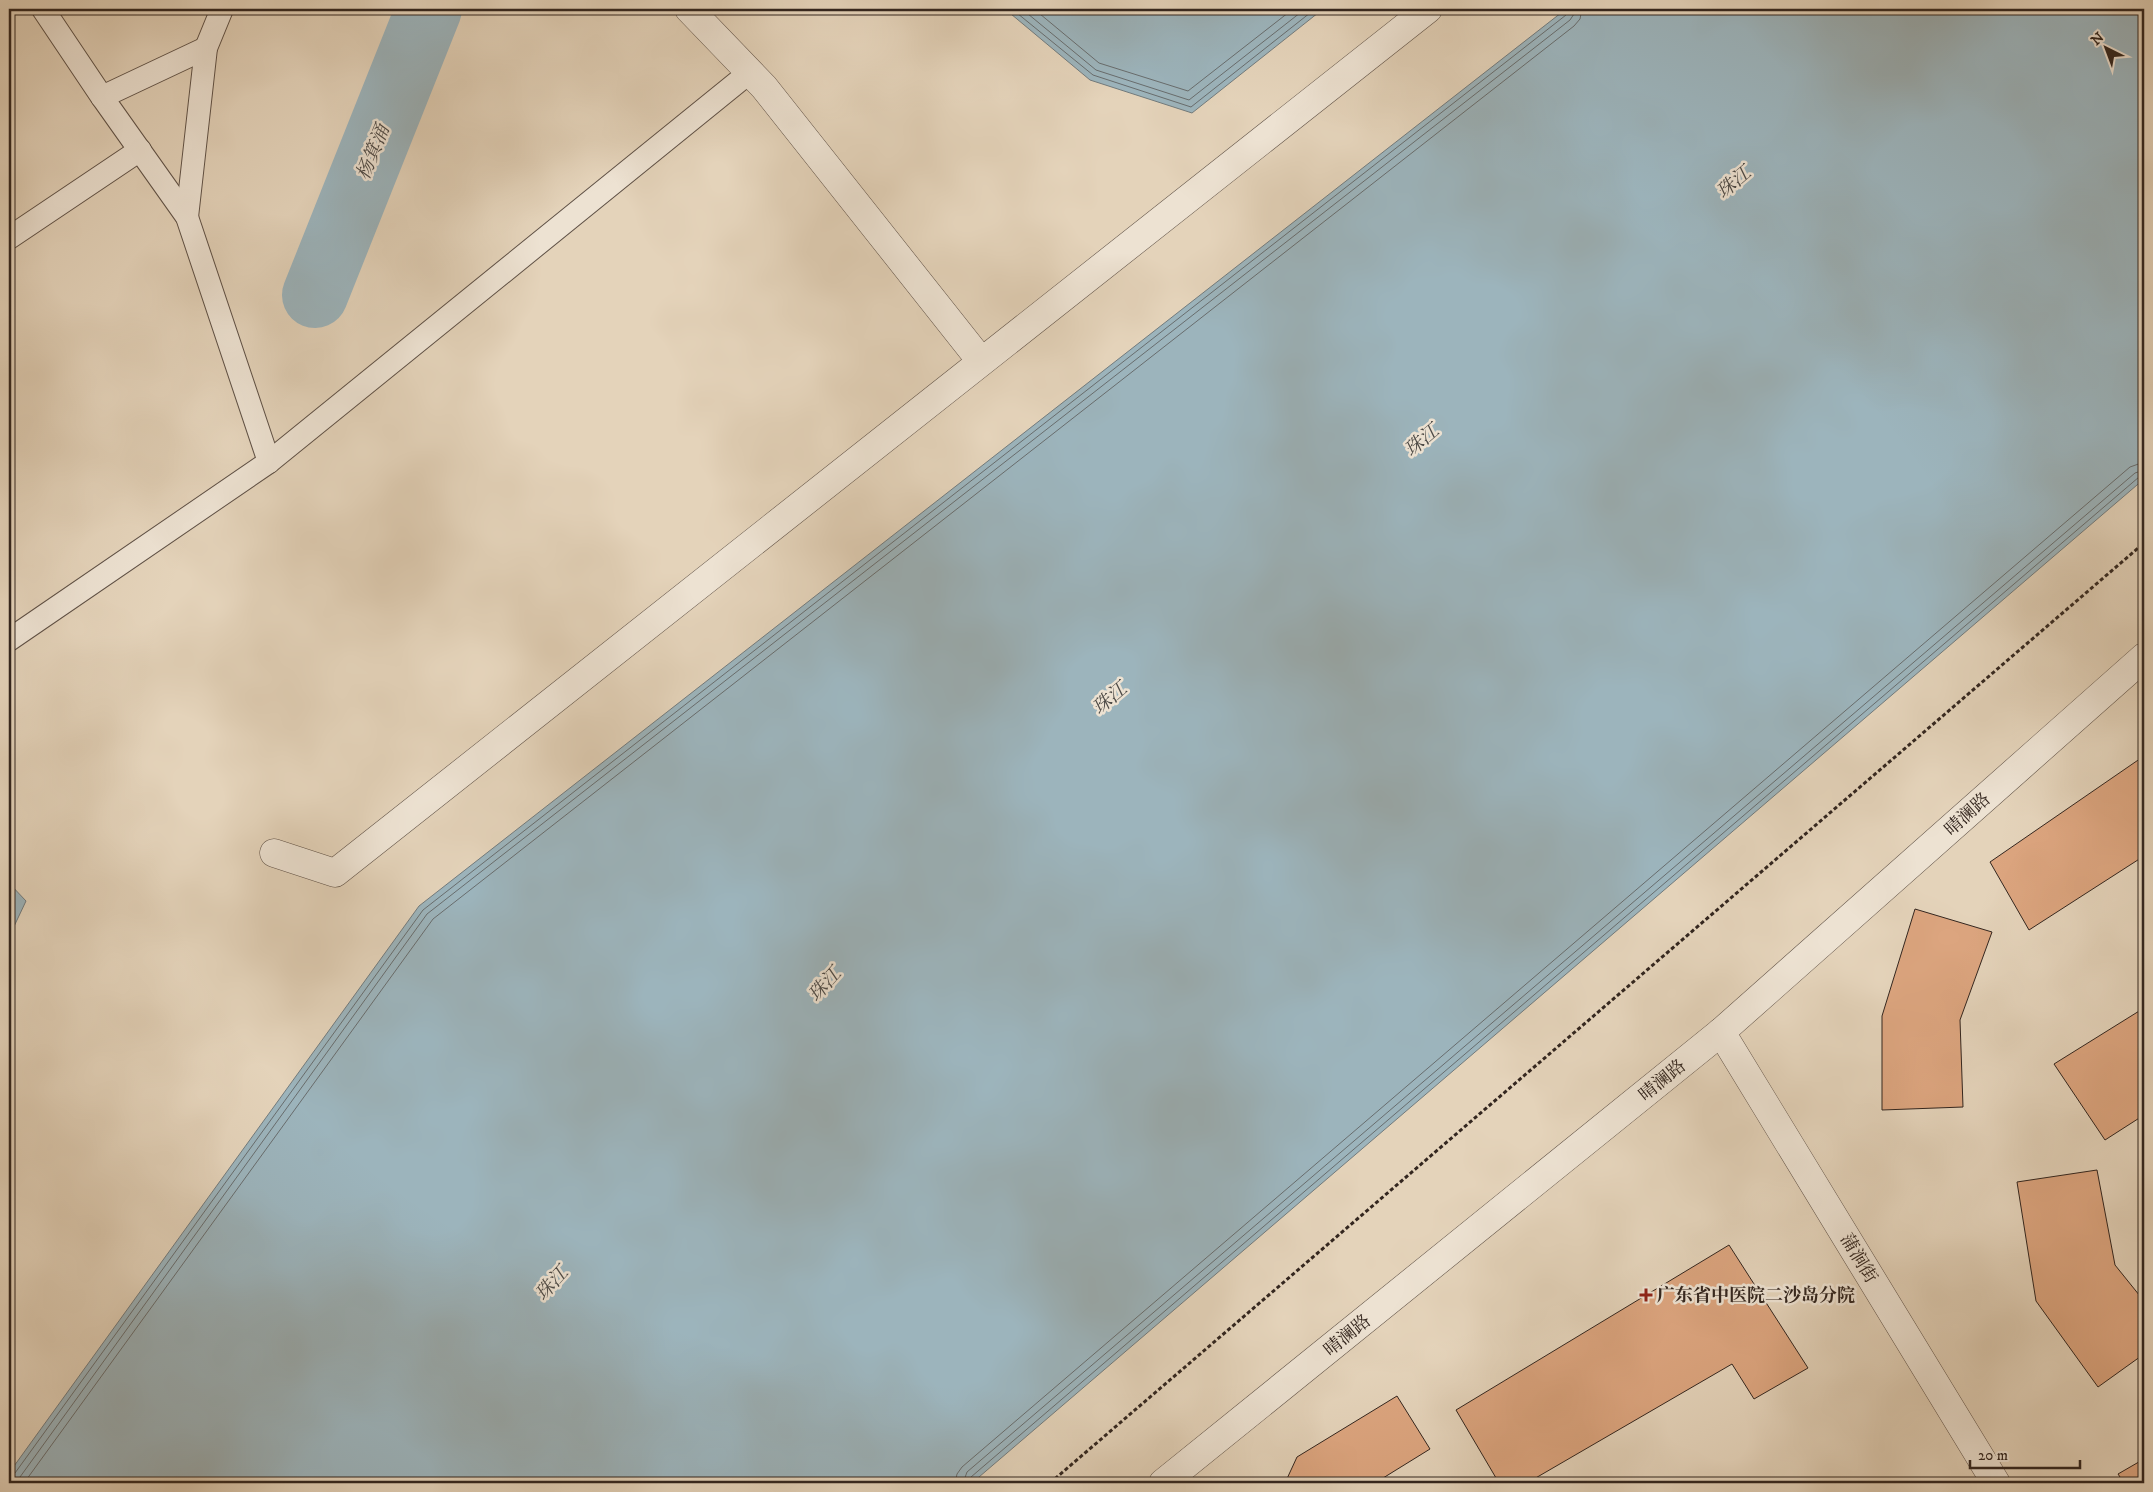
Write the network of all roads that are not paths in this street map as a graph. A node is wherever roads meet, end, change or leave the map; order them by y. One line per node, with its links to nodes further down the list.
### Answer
1 (43, 9): 7 (lane)
2 (222, 9): 5 (lane)
3 (689, 9): 6 (street)
4 (1428, 9): 11 (street)
5 (206, 48): 7 (lane); 9 (lane)
6 (750, 72): 11 (street); 12 (lane)
7 (102, 97): 8 (lane)
8 (140, 150): 9 (lane); 10 (lane)
9 (187, 217): 12 (lane)
10 (9, 238)
11 (981, 361): 15 (street)
12 (269, 462): 13 (lane)
13 (9, 640)
14 (2144, 657): 16 (street, 晴澜路)
15 (274, 853)
16 (1721, 1032): 17 (street, 晴澜路); 18 (street, 蒲涧街)
17 (1163, 1483)
18 (1996, 1483)

